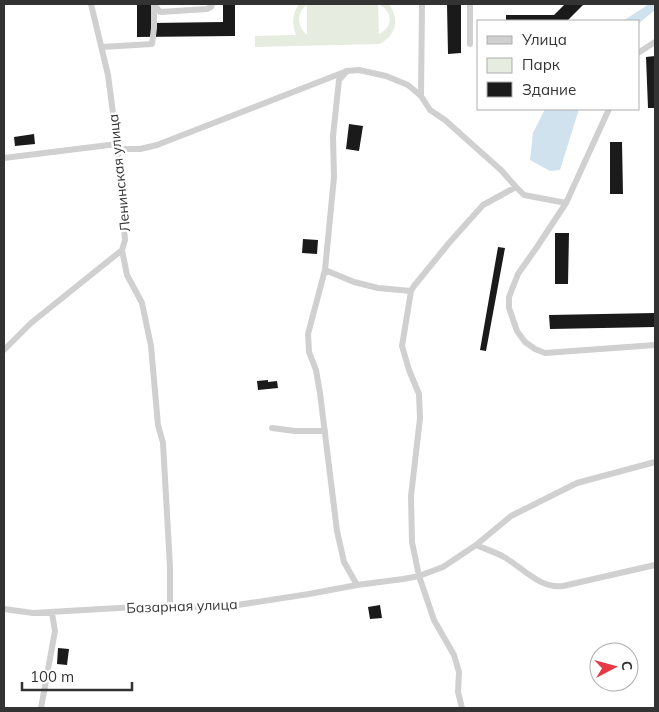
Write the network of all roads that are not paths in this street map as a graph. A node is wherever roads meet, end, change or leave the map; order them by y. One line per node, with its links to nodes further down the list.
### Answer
1 (91, 4): 8 (street, Ленинская улица)
2 (155, 4): 3 (street); 8 (street)
3 (212, 4)
4 (422, 4): 11 (street)
5 (470, 4): 7 (street)
6 (655, 42): 9 (street)
7 (470, 44)
8 (102, 47): 13 (street, Ленинская улица)
9 (639, 51)
10 (347, 71): 11 (street); 13 (street); 18 (street)
11 (422, 96): 15 (street)
12 (609, 110): 16 (street)
13 (118, 146): 14 (street); 17 (street, Ленинская улица)
14 (4, 158)
15 (516, 187): 16 (street); 19 (street)
16 (566, 203): 20 (street)
17 (122, 250): 21 (street, Ленинская улица); 29 (street)
18 (325, 270): 19 (street); 23 (street)
19 (412, 291): 27 (street)
20 (655, 345)
21 (4, 350)
22 (272, 428): 23 (street)
23 (325, 432): 28 (street)
24 (655, 462): 25 (street, Базарная улица)
25 (476, 545): 26 (street); 27 (street, Базарная улица)
26 (655, 565)
27 (419, 576): 28 (street, Базарная улица); 33 (street)
28 (357, 585): 29 (street, Базарная улица)
29 (170, 605): 31 (street, Базарная улица)
30 (4, 609): 31 (street, Базарная улица)
31 (52, 613): 32 (street)
32 (41, 708)
33 (462, 708)

